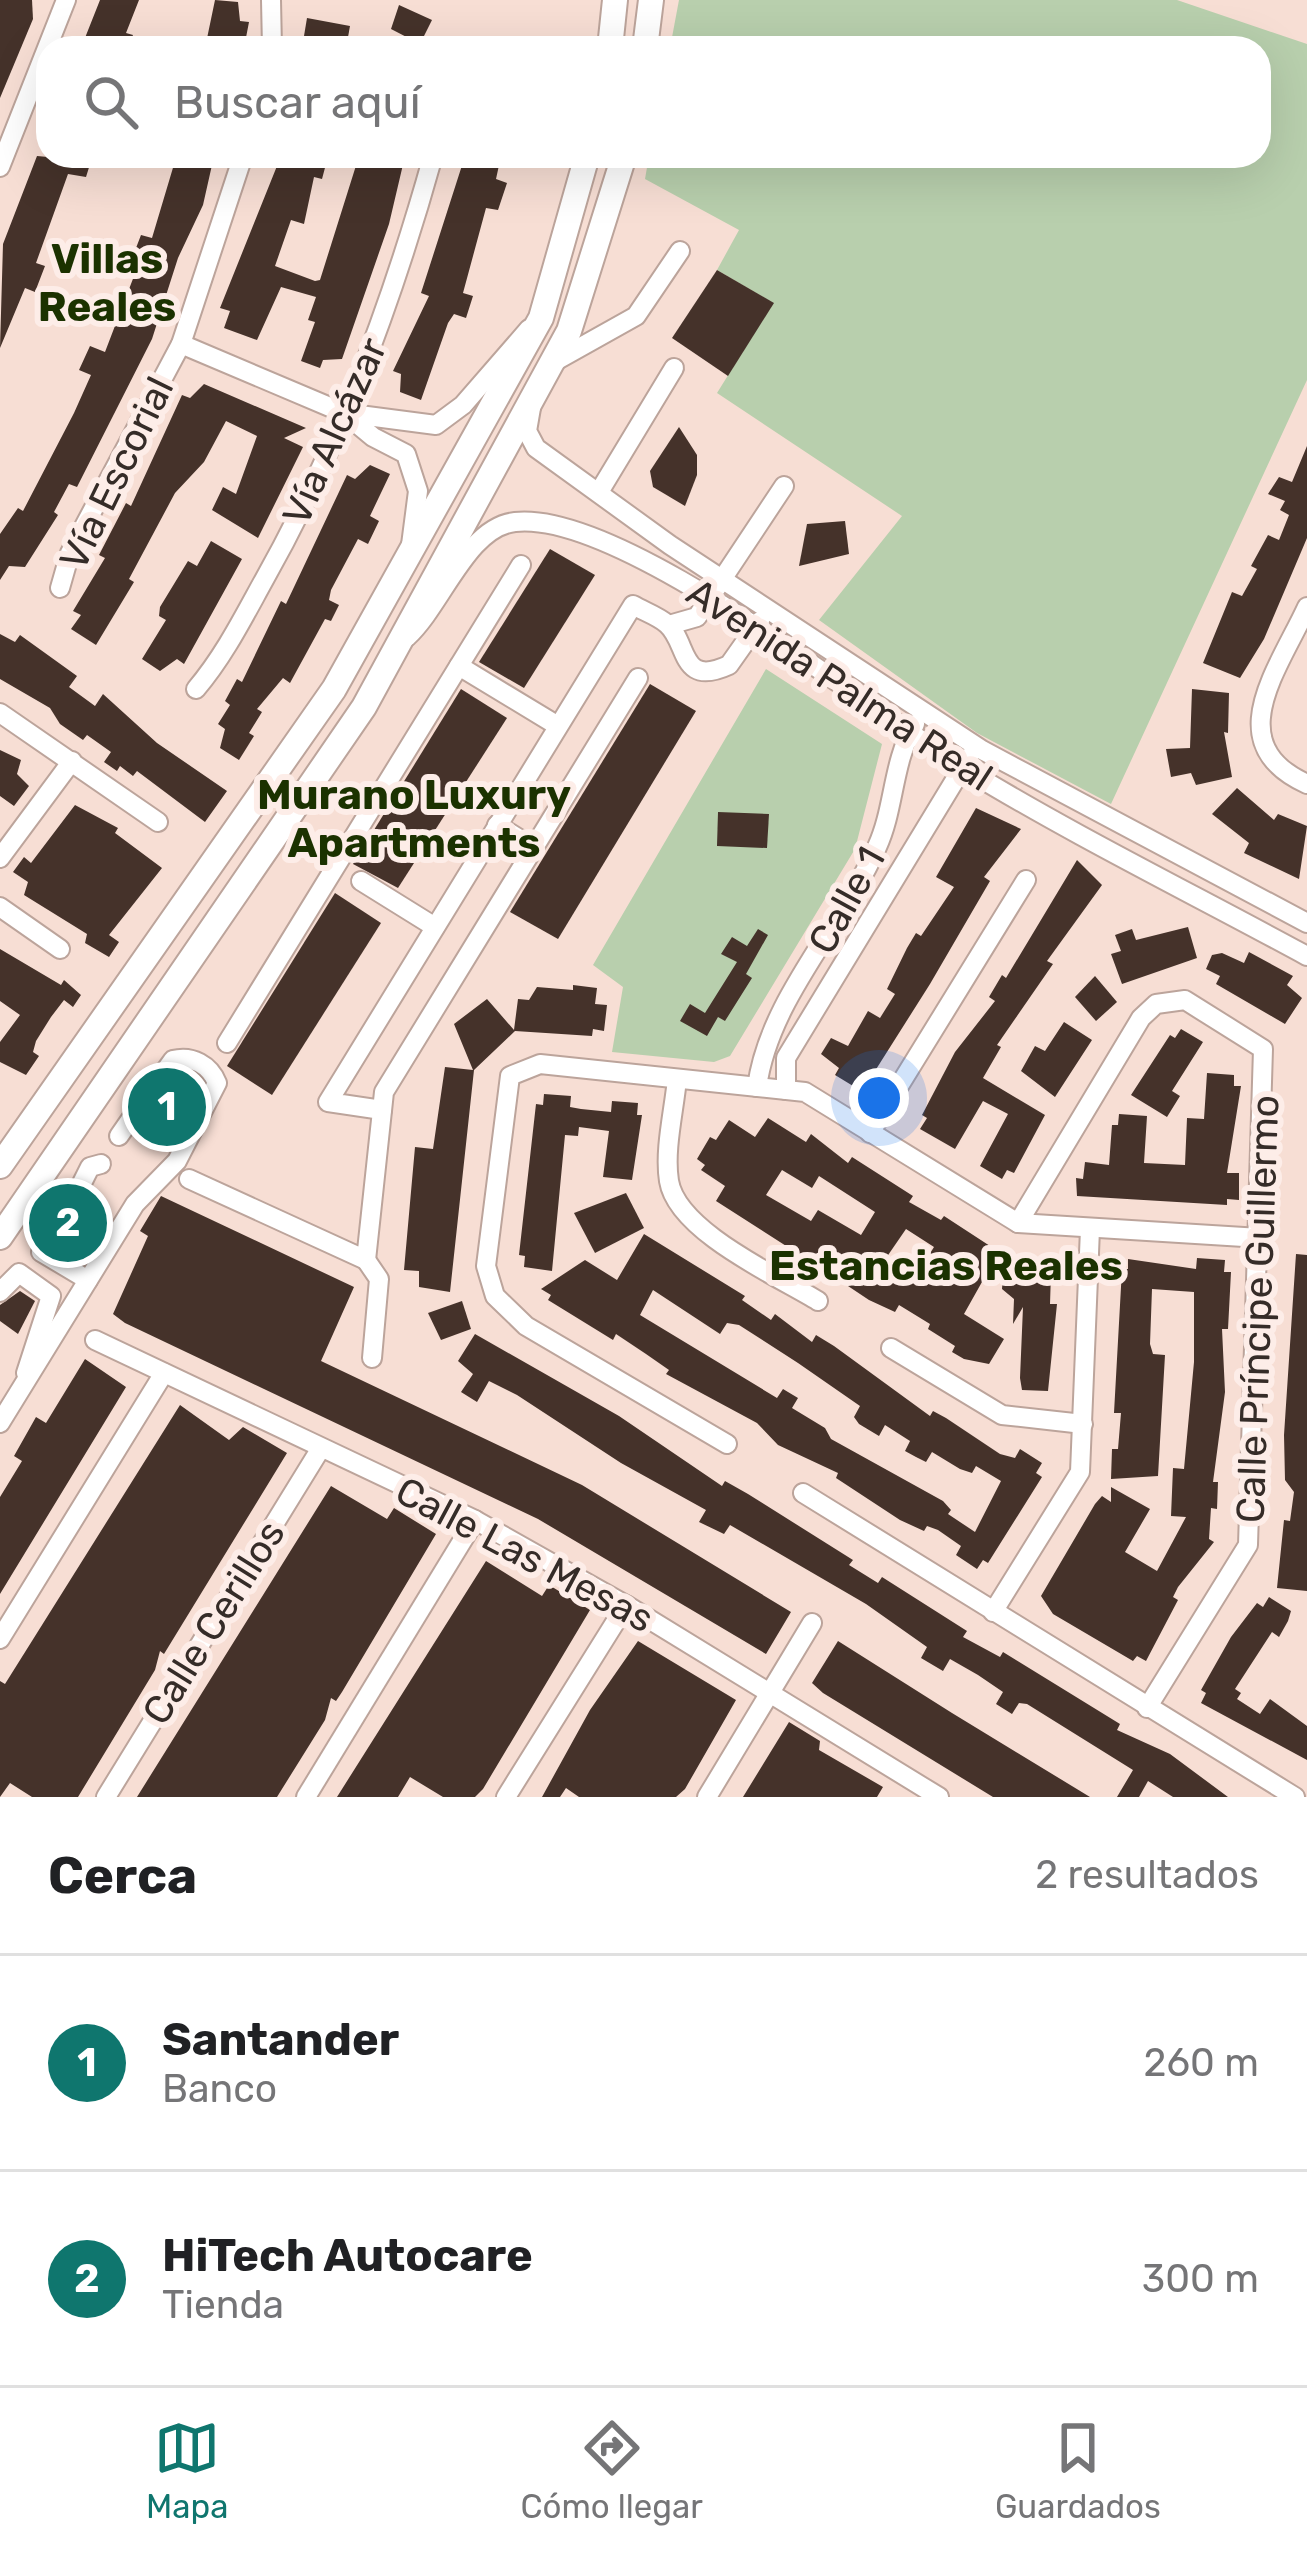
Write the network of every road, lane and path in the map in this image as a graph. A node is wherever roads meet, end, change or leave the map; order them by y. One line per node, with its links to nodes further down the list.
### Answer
1 (66, 0): 5 (street)
2 (271, 0): 6 (street)
3 (615, 0): 7 (main road)
4 (651, 0): 8 (main road)
5 (52, 36)
6 (272, 36)
7 (611, 36)
8 (646, 36)
9 (36, 76): 10 (street)
10 (0, 167)
11 (240, 168): 17 (street, Vía Escorial)
12 (430, 168): 21 (street, Vía Alcázar)
13 (584, 168): 16 (main road)
14 (621, 168): 18 (main road)
15 (680, 251): 18 (street)
16 (541, 318): 21 (street); 24 (main road)
17 (181, 344): 21 (street); 27 (street, Vía Escorial)
18 (552, 364): 20 (main road)
19 (674, 368): 23 (street)
20 (532, 399): 23 (street, Avenida Palma Real); 33 (main road)
21 (344, 412): 24 (street); 36 (street, Vía Alcázar)
22 (784, 486): 26 (street)
23 (599, 492): 26 (street, Avenida Palma Real)
24 (412, 556): 68 (main road)
25 (521, 565): 34 (street)
26 (724, 578): 28 (street); 29 (street, Avenida Palma Real)
27 (60, 587)
28 (710, 599): 31 (street); 32 (street, Avenida Palma Real); 33 (street, Avenida Palma Real)
29 (769, 607): 32 (street); 37 (street, Avenida Palma Real)
30 (1307, 607): 44 (street)
31 (668, 625): 32 (street); 39 (street)
32 (755, 628): 40 (street, Avenida Palma Real)
33 (399, 644): 73 (main road)
34 (459, 666): 39 (street); 58 (street)
35 (638, 678): 47 (street)
36 (196, 688)
37 (923, 709): 40 (street, Calle 1); 41 (street, Avenida Palma Real)
38 (0, 713): 42 (street)
39 (558, 726): 46 (street)
40 (909, 733): 43 (street, Avenida Palma Real); 51 (street, Calle 1)
41 (976, 746): 43 (street, Calle 1); 54 (street, Avenida Palma Real)
42 (72, 761): 45 (street); 48 (street)
43 (963, 768): 53 (street, Calle 1); 57 (street, Avenida Palma Real)
44 (1307, 784)
45 (158, 822)
46 (497, 825): 47 (street); 55 (street)
47 (534, 848): 64 (street)
48 (0, 858)
49 (1026, 880): 65 (street)
50 (361, 881): 55 (street)
51 (846, 904): 53 (street); 60 (street, Calle 1)
52 (0, 907): 56 (street)
53 (871, 919): 62 (street, Calle 1)
54 (1307, 923)
55 (435, 927): 64 (street)
56 (60, 949)
57 (1307, 956)
58 (226, 1043)
59 (677, 1079): 60 (street); 79 (street); 87 (street)
60 (757, 1087): 62 (street)
61 (152, 1089): 77 (street)
62 (786, 1090): 65 (street)
63 (137, 1110): 66 (street)
64 (382, 1110): 76 (street)
65 (870, 1133): 71 (street)
66 (118, 1136)
67 (101, 1164): 70 (street)
68 (0, 1166)
69 (189, 1179): 76 (street)
70 (82, 1186)
71 (1018, 1223): 72 (street); 75 (street, Calle Príncipe Guillermo)
72 (1090, 1229): 75 (street); 86 (street)
73 (0, 1237)
74 (46, 1238): 77 (street)
75 (1260, 1238): 96 (street, Calle Príncipe Guillermo)
76 (366, 1260): 82 (street)
77 (88, 1280): 84 (street)
78 (0, 1292): 84 (street)
79 (818, 1301)
80 (95, 1340): 83 (street, Calle Las Mesas)
81 (891, 1348): 86 (street)
82 (372, 1358)
83 (164, 1373): 88 (street, Calle Las Mesas); 94 (street)
84 (24, 1384): 85 (street)
85 (0, 1423)
86 (1083, 1424): 92 (street)
87 (727, 1444)
88 (321, 1448): 90 (street, Calle Las Mesas); 98 (street, Calle Cerillos)
89 (803, 1493): 92 (street)
90 (475, 1520): 91 (street, Calle Las Mesas); 99 (street)
91 (626, 1605): 95 (street, Calle Las Mesas); 100 (street)
92 (993, 1612): 96 (street)
93 (812, 1623): 95 (street)
94 (0, 1639)
95 (770, 1694): 97 (street, Calle Las Mesas); 101 (street)
96 (1147, 1708): 103 (street)
97 (915, 1791): 102 (street, Calle Las Mesas)
98 (106, 1797)
99 (306, 1797)
100 (506, 1797)
101 (707, 1797)
102 (939, 1797)
103 (1295, 1797)

